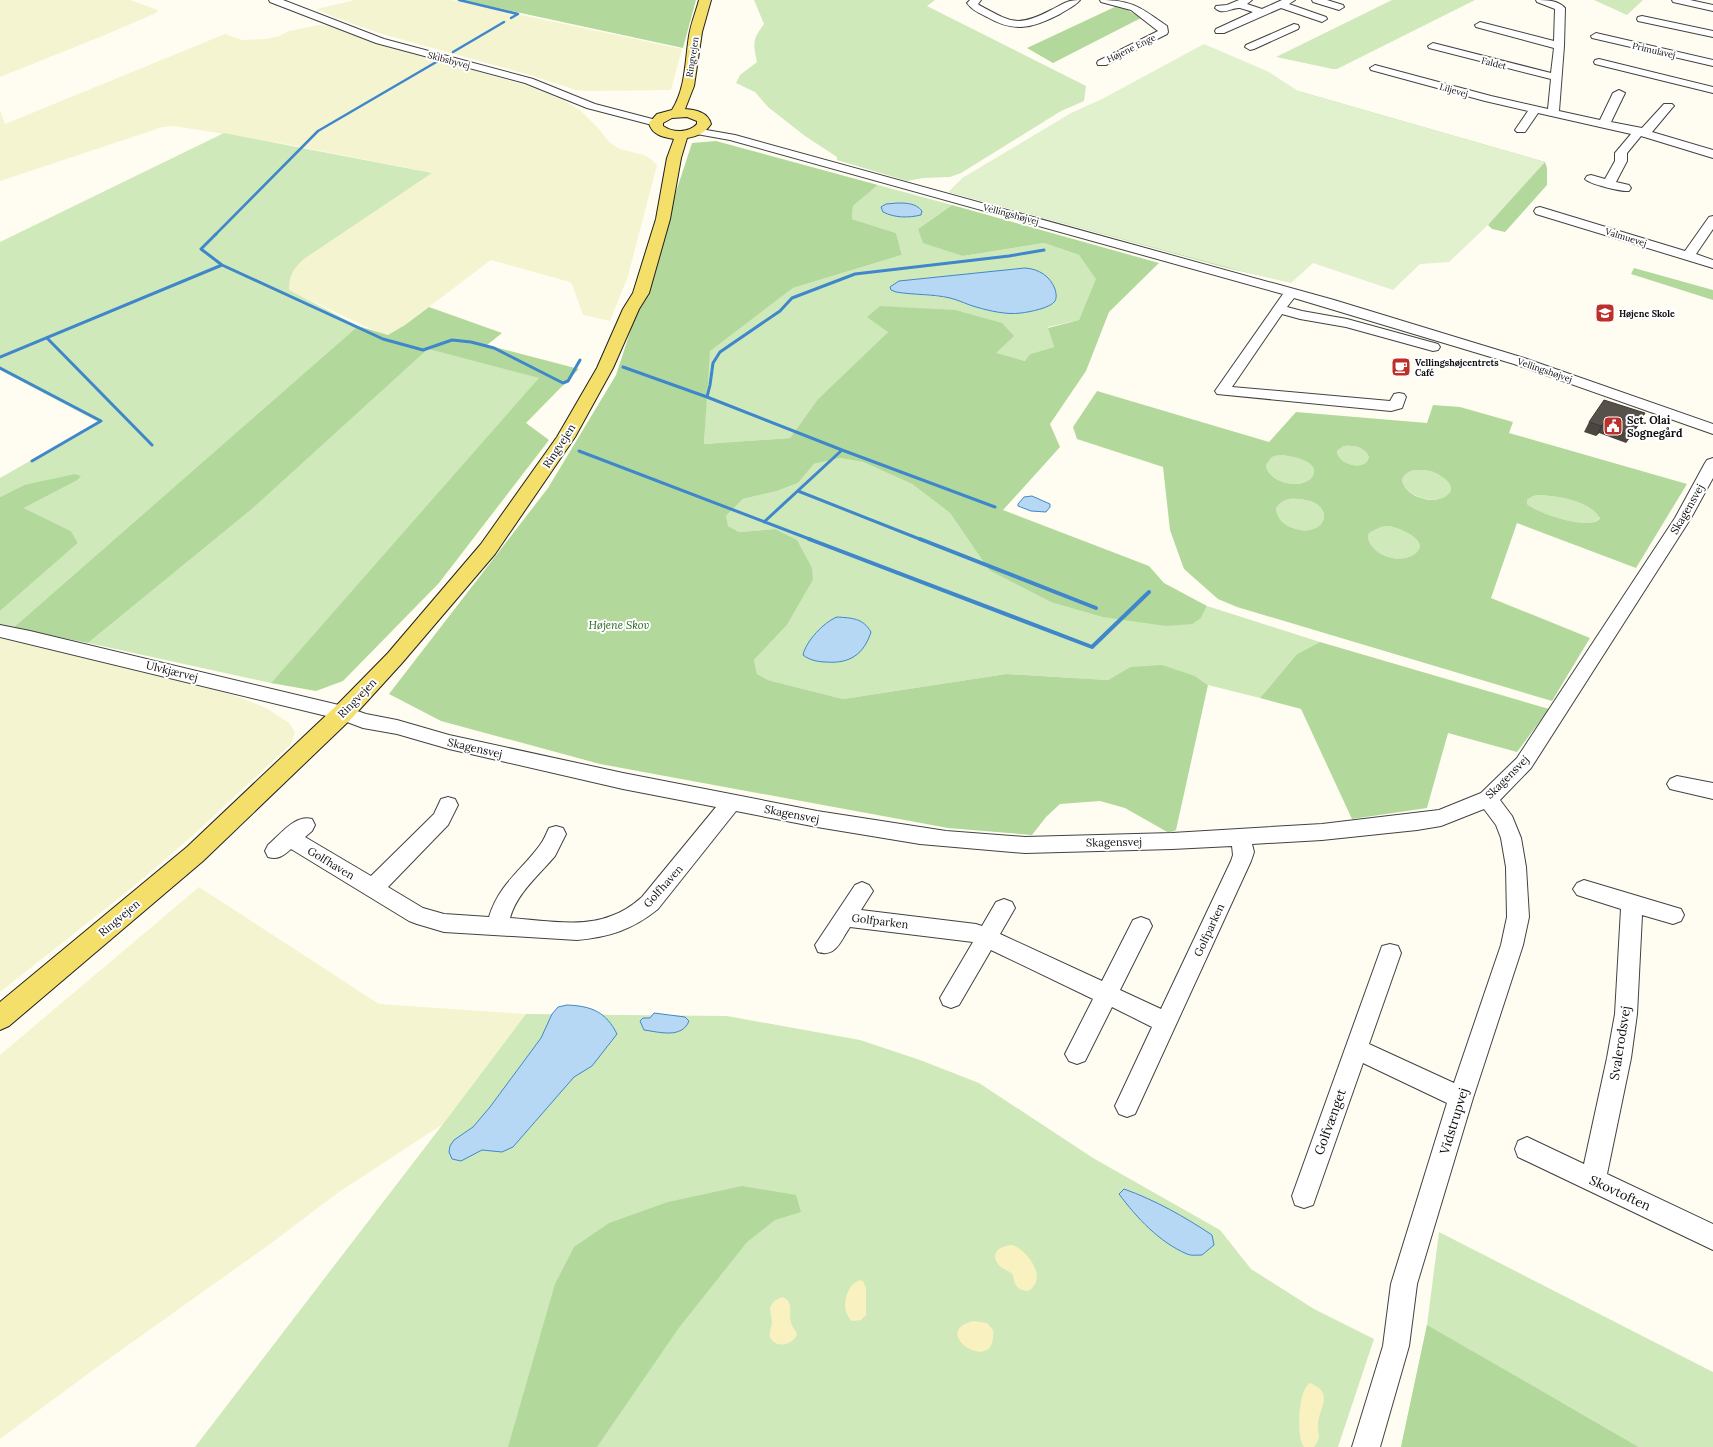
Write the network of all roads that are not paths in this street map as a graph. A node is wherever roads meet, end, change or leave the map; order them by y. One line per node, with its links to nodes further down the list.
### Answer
1 (274, 0): 43 (street, Skibsbyvej)
2 (705, 0): 40 (main road, Ringvejen)
3 (712, 0): 41 (main road, Ringvejen)
4 (976, 0): 5 (street)
5 (1075, 0)
6 (1105, 0): 31 (street, Højene Enge)
7 (1290, 0): 13 (street)
8 (1317, 0): 14 (street)
9 (1535, 0): 18 (street)
10 (1541, 0): 18 (street)
11 (1677, 0): 16 (street)
12 (1242, 2): 15 (street); 17 (street)
13 (1280, 4): 17 (street); 19 (street)
14 (1339, 7)
15 (1220, 8)
16 (1713, 8)
17 (1262, 12): 21 (street)
18 (1559, 13): 29 (street)
19 (1322, 19)
20 (1642, 19): 26 (street)
21 (1242, 21): 24 (street); 25 (street)
22 (1480, 25): 29 (street)
23 (1294, 27): 25 (street)
24 (1220, 31)
25 (1278, 34): 30 (street)
26 (1713, 34)
27 (1596, 36): 33 (street, Primulavej)
28 (1433, 46): 35 (street, Faldet)
29 (1559, 46): 35 (street)
30 (1250, 47)
31 (1102, 62)
32 (1599, 62): 36 (street)
33 (1713, 63)
34 (1374, 68): 39 (street, Liljevej)
35 (1556, 77): 42 (street)
36 (1713, 90)
37 (1619, 93): 44 (street)
38 (1668, 106): 47 (street)
39 (1534, 110): 42 (street, Liljevej); 45 (street)
40 (676, 113): 41 (main road); 43 (main road)
41 (690, 113): 46 (main road)
42 (1553, 114): 44 (street, Liljevej)
43 (659, 120): 46 (main road)
44 (1604, 124): 47 (street, Liljevej)
45 (1521, 130)
46 (688, 131): 56 (street, Vellingshøjvej); 65 (main road, Ringvejen)
47 (1642, 132): 48 (street, Liljevej); 50 (street)
48 (1713, 154)
49 (1591, 180): 50 (street)
50 (1610, 184): 51 (street)
51 (1626, 188)
52 (1540, 211): 54 (street, Valmuevej)
53 (1713, 220): 54 (street)
54 (1688, 256): 55 (street, Valmuevej)
55 (1713, 264)
56 (1291, 292): 57 (street, Vellingshøjvej); 58 (street)
57 (1329, 303): 61 (street, Vellingshøjvej); 62 (street, Vellingshøjvej)
58 (1279, 309): 59 (street, Vellingshøjvej); 60 (street)
59 (1510, 371)
60 (1399, 397)
61 (1713, 422)
62 (1713, 429)
63 (1713, 463): 68 (street, Skagensvej)
64 (0, 631): 65 (street, Ulvkjærvej)
65 (343, 713): 69 (street, Skagensvej); 88 (main road, Ringvejen)
66 (1677, 784): 67 (street)
67 (1713, 791)
68 (1488, 799): 72 (street, Skagensvej); 92 (street, Vidstrupvej)
69 (732, 802): 72 (street, Skagensvej); 81 (street, Golfhaven)
70 (448, 805): 74 (street)
71 (556, 834): 81 (street)
72 (1240, 837): 89 (street, Golfparken)
73 (290, 838): 74 (street, Golfhaven)
74 (373, 888): 81 (street, Golfhaven)
75 (1584, 889): 77 (street)
76 (862, 891): 80 (street, Golfparken)
77 (1632, 904): 79 (street); 95 (street, Svalerodsvej)
78 (1004, 908): 83 (street)
79 (1673, 915)
80 (845, 917): 83 (street, Golfparken); 84 (street, Golfparken)
81 (497, 926)
82 (1140, 926): 86 (street)
83 (987, 938): 86 (street, Golfparken); 87 (street)
84 (826, 945)
85 (1390, 953): 90 (street, Golfvænget)
86 (1106, 995): 89 (street, Golfparken); 91 (street)
87 (950, 998)
88 (0, 1018)
89 (1166, 1022): 93 (street, Golfparken)
90 (1356, 1049): 92 (street); 96 (street, Golfvænget)
91 (1077, 1054)
92 (1461, 1098): 98 (street, Vidstrupvej)
93 (1127, 1106)
94 (1527, 1149): 95 (street, Skovtoften)
95 (1593, 1180): 97 (street, Skovtoften)
96 (1304, 1196)
97 (1713, 1236)
98 (1366, 1447)

